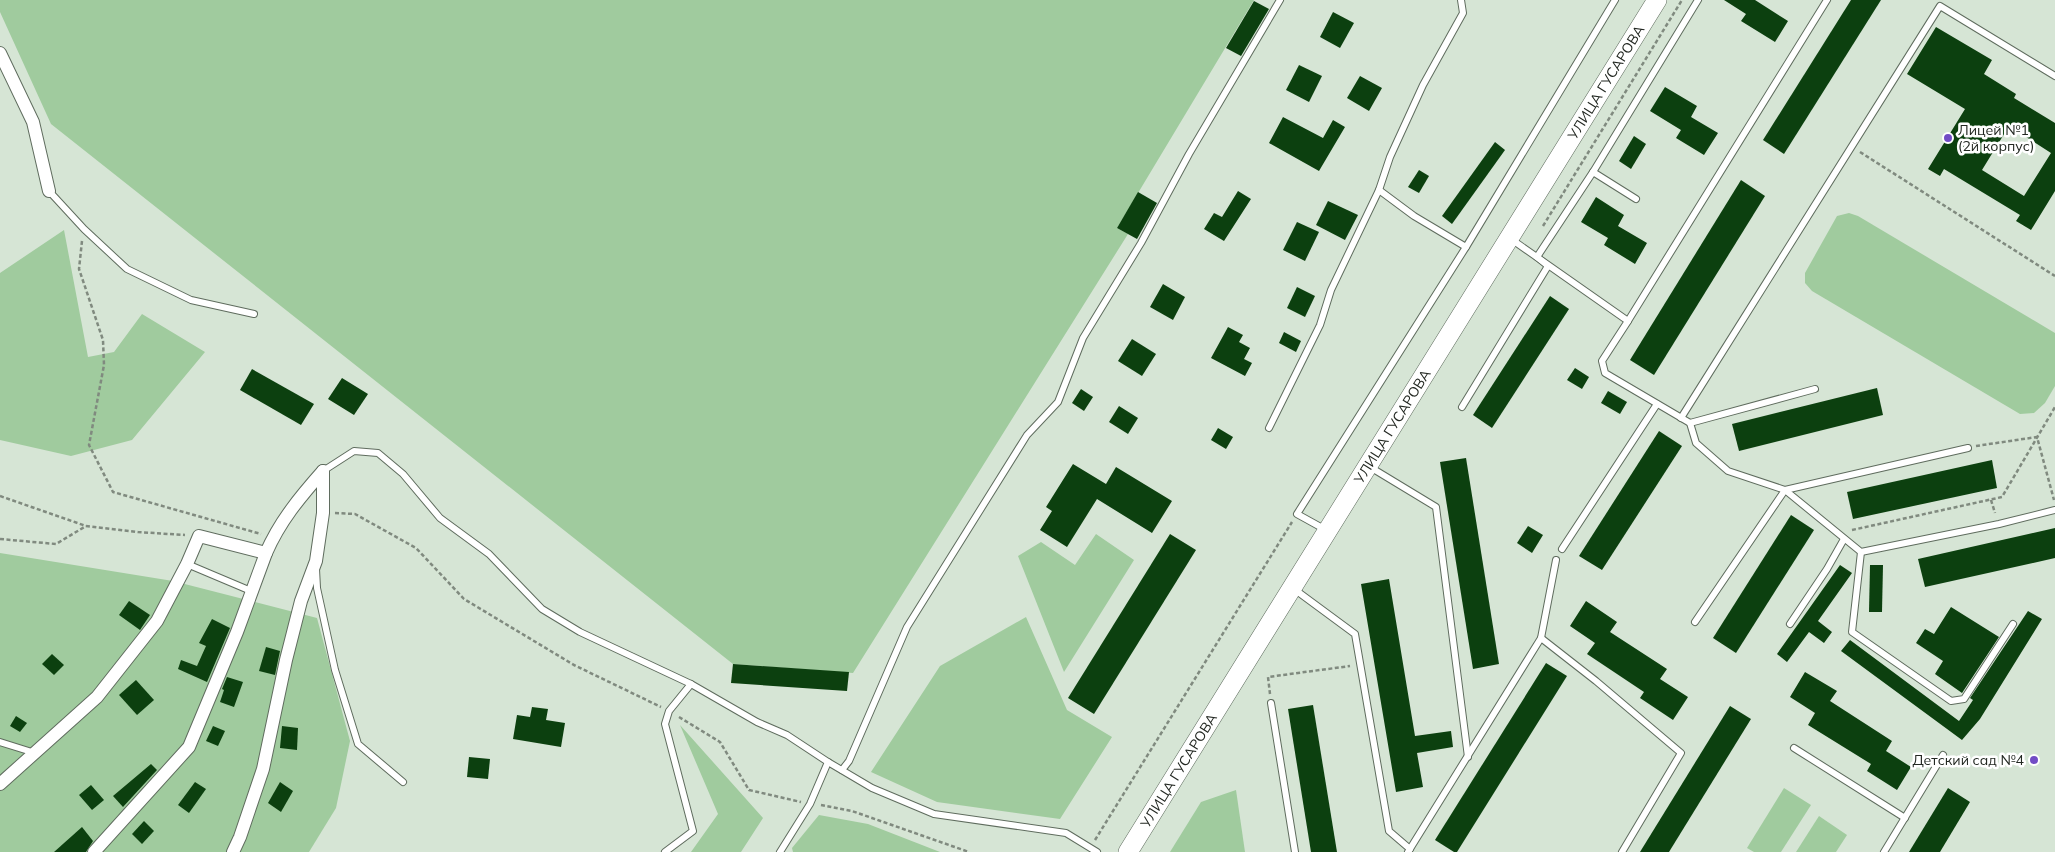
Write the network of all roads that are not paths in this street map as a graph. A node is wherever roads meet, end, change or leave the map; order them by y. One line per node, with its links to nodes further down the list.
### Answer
1 (1280, 0): 52 (lane)
2 (1461, 0): 10 (lane)
3 (1615, 0): 14 (lane)
4 (1657, 0): 13 (street, УЛИЦА ГУСАРОВА)
5 (1698, 0): 9 (lane)
6 (1828, 0): 18 (lane)
7 (0, 53): 11 (street)
8 (2055, 76): 22 (lane)
9 (1593, 172): 12 (lane); 15 (lane)
10 (1379, 190): 14 (lane); 24 (lane)
11 (49, 191): 17 (lane)
12 (1636, 199)
13 (1509, 238): 15 (lane); 26 (street, УЛИЦА ГУСАРОВА)
14 (1466, 247): 30 (lane)
15 (1537, 257): 16 (lane)
16 (1548, 266): 18 (lane); 21 (lane)
17 (254, 314)
18 (1628, 321): 20 (lane)
19 (1815, 390): 23 (lane)
20 (1657, 404): 22 (lane); 32 (lane)
21 (1462, 407)
22 (1681, 418): 23 (lane)
23 (1690, 423): 28 (lane)
24 (1269, 428)
25 (1968, 448): 28 (lane)
26 (1368, 466): 30 (street, УЛИЦА ГУСАРОВА); 50 (lane)
27 (323, 471): 34 (street); 36 (street); 44 (lane)
28 (1785, 490): 31 (lane); 40 (lane)
29 (2055, 510): 33 (lane)
30 (1327, 531): 38 (street, УЛИЦА ГУСАРОВА)
31 (1844, 539): 33 (lane); 41 (lane)
32 (1562, 549)
33 (1861, 552): 42 (lane)
34 (266, 553): 37 (street); 39 (street)
35 (1556, 560): 43 (lane)
36 (316, 561): 53 (lane); 58 (street)
37 (186, 564): 39 (lane); 48 (street)
38 (1291, 587): 56 (lane); 62 (street, УЛИЦА ГУСАРОВА)
39 (251, 591): 57 (street)
40 (1695, 622)
41 (1790, 624)
42 (2013, 624)
43 (1540, 638): 50 (lane); 64 (lane)
44 (691, 684): 51 (lane); 59 (lane)
45 (1271, 702): 63 (lane)
46 (0, 742): 48 (lane)
47 (1794, 748): 55 (lane)
48 (35, 753): 54 (street)
49 (1943, 755): 55 (lane)
50 (1468, 757): 56 (lane)
51 (828, 762): 52 (lane); 60 (lane)
52 (842, 770): 61 (lane)
53 (403, 782)
54 (0, 784)
55 (1905, 818): 65 (lane)
56 (1409, 851)
57 (94, 852)
58 (232, 852)
59 (665, 852)
60 (780, 852)
61 (1097, 852)
62 (1128, 852)
63 (1295, 852)
64 (1622, 852)
65 (1884, 852)

